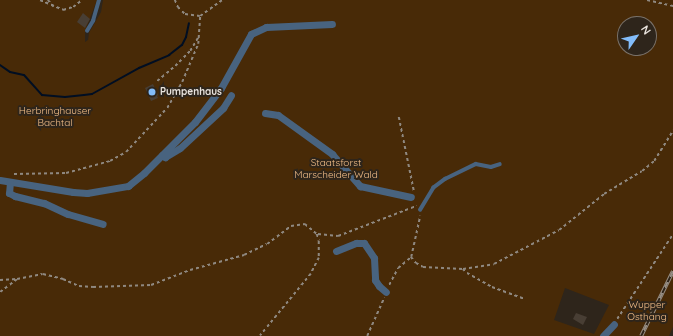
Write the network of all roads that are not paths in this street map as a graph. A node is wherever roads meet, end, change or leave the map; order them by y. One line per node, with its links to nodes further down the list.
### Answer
1 (99, 0): 3 (lane)
2 (332, 24): 6 (street)
3 (87, 30)
4 (231, 95): 6 (street)
5 (265, 113): 10 (street)
6 (162, 155): 8 (street)
7 (500, 164): 11 (lane)
8 (11, 178): 9 (street); 12 (street)
9 (0, 180)
10 (414, 197)
11 (420, 210)
12 (103, 224)
13 (336, 251): 14 (street)
14 (386, 292)
15 (614, 324): 16 (street)
16 (604, 336)

